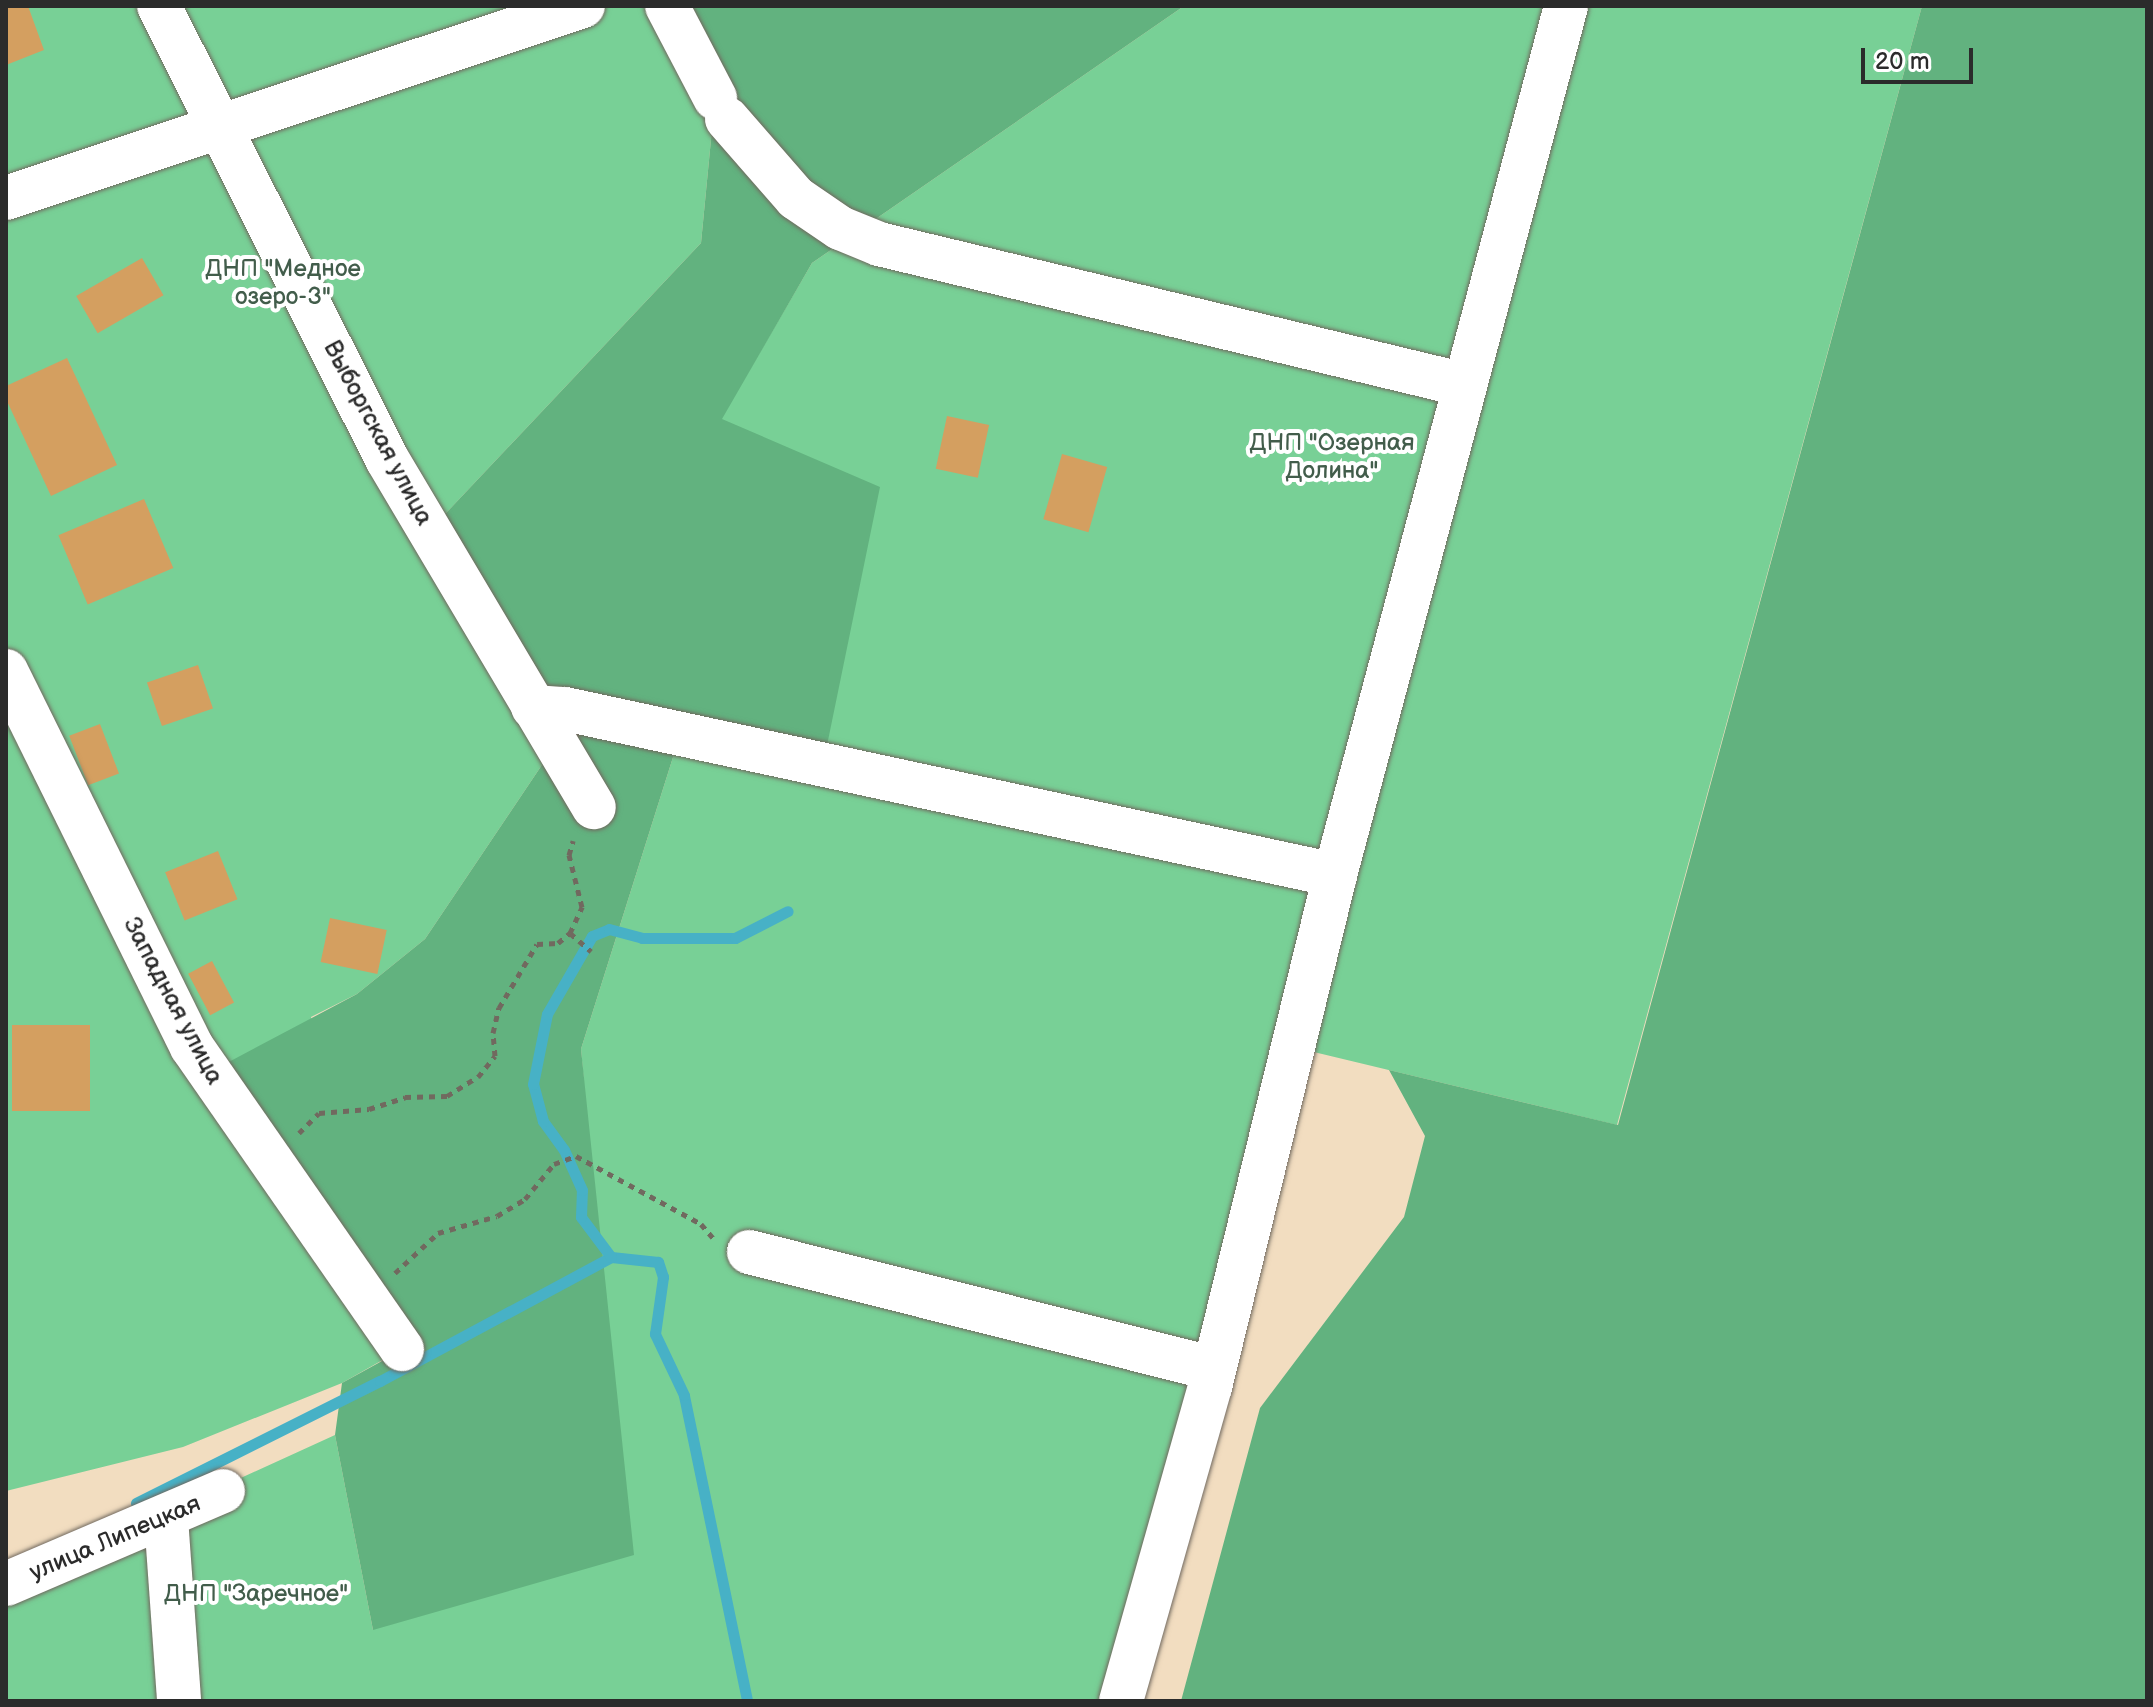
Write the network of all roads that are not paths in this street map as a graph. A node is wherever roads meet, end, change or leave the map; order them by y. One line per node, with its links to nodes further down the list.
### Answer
1 (159, 6): 5 (street, Выборгская улица)
2 (583, 6): 5 (street)
3 (667, 6): 7 (street)
4 (1566, 6): 7 (street)
5 (222, 129): 6 (street); 9 (street, Выборгская улица)
6 (6, 198)
7 (1465, 385): 11 (street)
8 (6, 671): 13 (street, Западная улица)
9 (533, 707): 10 (street, Выборгская улица); 11 (street)
10 (594, 807)
11 (1335, 875): 14 (street)
12 (749, 1252): 14 (street)
13 (402, 1349)
14 (1214, 1369): 19 (street)
15 (223, 1491): 16 (street, улица Липецкая)
16 (166, 1518): 17 (street, улица Липецкая); 18 (street)
17 (6, 1584)
18 (179, 1701)
19 (1121, 1701)

